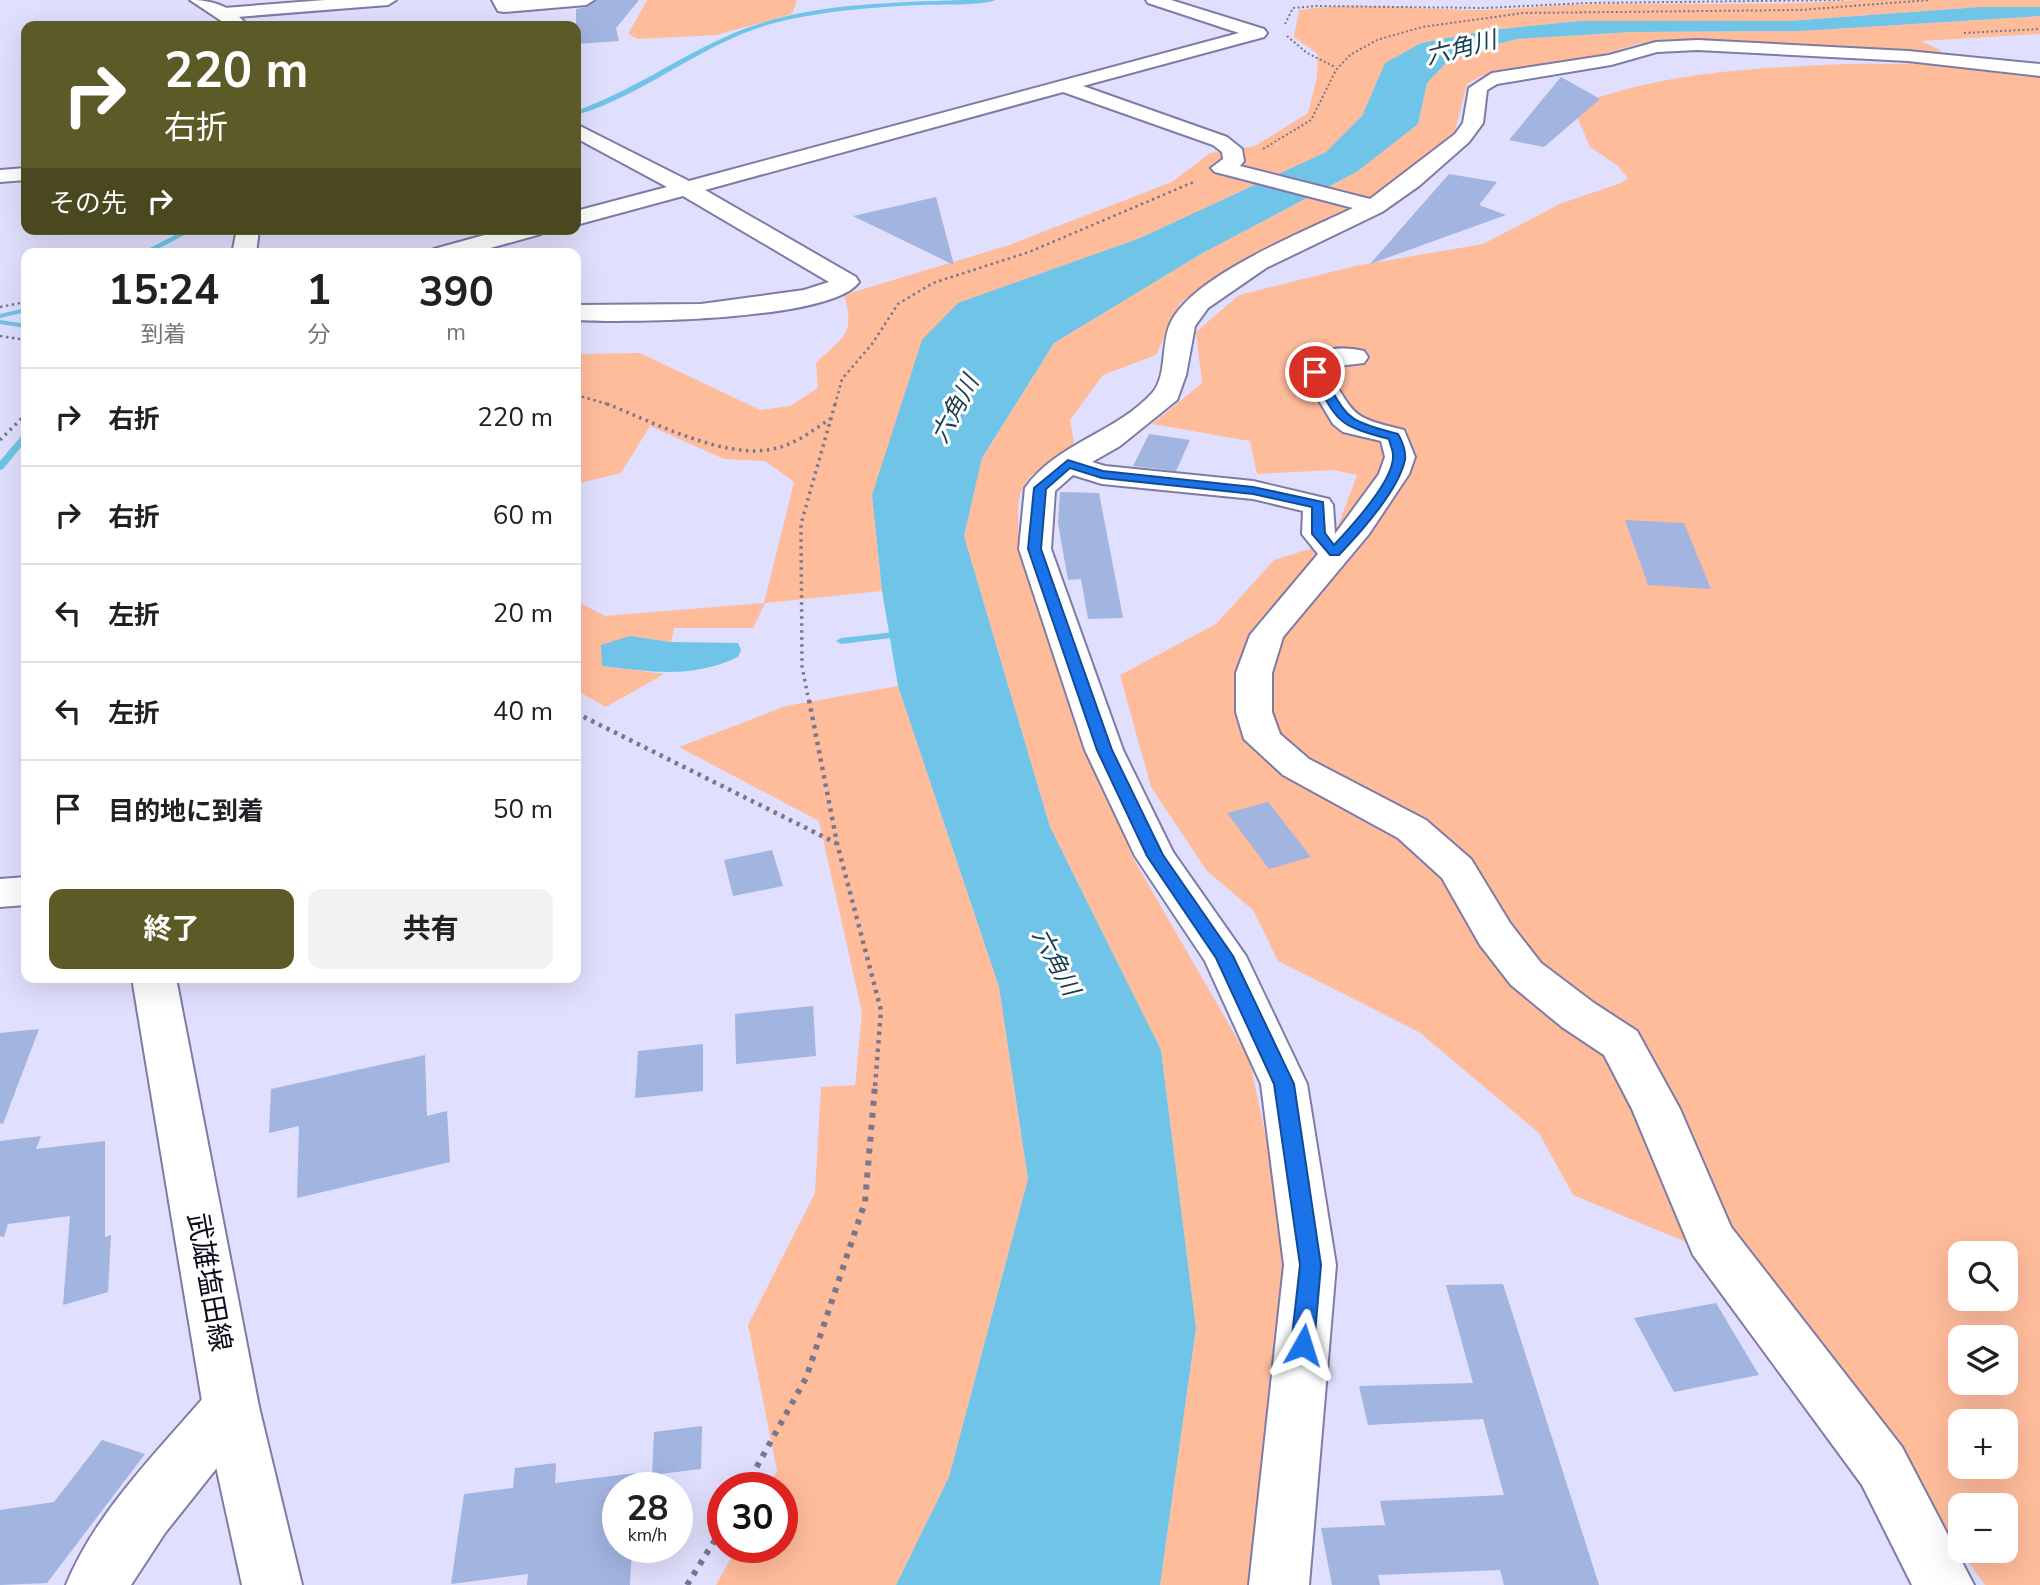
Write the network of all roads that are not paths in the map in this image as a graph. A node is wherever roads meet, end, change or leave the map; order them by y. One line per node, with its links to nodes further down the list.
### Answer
1 (388, 0): 6 (street)
2 (500, 0): 5 (street)
3 (586, 0): 5 (street)
4 (1154, 0): 10 (street)
5 (561, 2): 8 (street)
6 (216, 5): 7 (street)
7 (234, 21)
8 (556, 21)
9 (2040, 71): 15 (street)
10 (1065, 86): 14 (street); 15 (street)
11 (581, 133): 14 (street)
12 (21, 174): 13 (street)
13 (0, 176)
14 (686, 188): 16 (street); 19 (street)
15 (1368, 206): 21 (street)
16 (581, 217)
17 (511, 235): 18 (street)
18 (464, 248)
19 (581, 313)
20 (1355, 358): 22 (street)
21 (1068, 464): 22 (street); 29 (street)
22 (1334, 553): 30 (street)
23 (21, 891): 24 (street)
24 (0, 893)
25 (155, 983): 26 (street, 武雄塩田線)
26 (231, 1407): 27 (street); 28 (street, 武雄塩田線)
27 (96, 1585)
28 (272, 1585)
29 (1279, 1585)
30 (1944, 1585)

